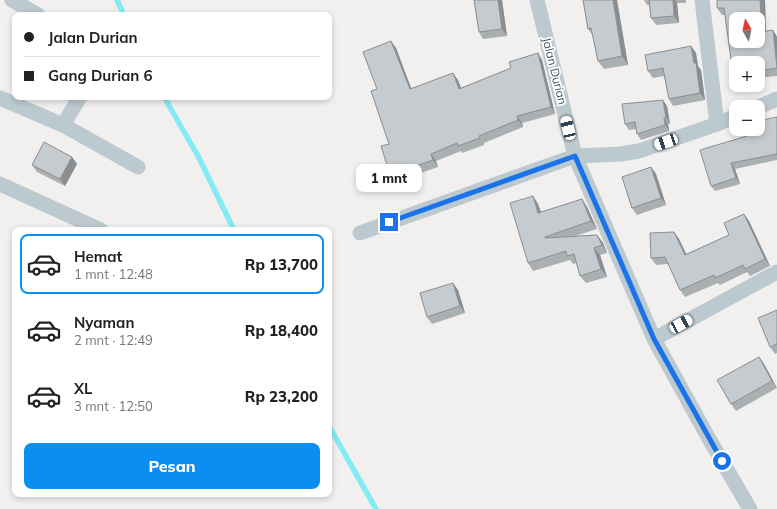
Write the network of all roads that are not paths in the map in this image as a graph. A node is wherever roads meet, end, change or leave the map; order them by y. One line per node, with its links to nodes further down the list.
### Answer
1 (12, 0): 4 (street)
2 (537, 0): 12 (street, Jalan Durian)
3 (702, 0): 10 (street)
4 (33, 12)
5 (0, 98): 11 (street)
6 (777, 99): 8 (street)
7 (78, 100): 11 (street)
8 (765, 104)
9 (729, 119): 10 (street)
10 (717, 124): 12 (street)
11 (63, 125): 13 (street)
12 (575, 156): 16 (street); 18 (street, Jalan Durian)
13 (138, 167)
14 (0, 184): 15 (street)
15 (94, 227)
16 (360, 233)
17 (777, 272): 18 (street)
18 (654, 339): 19 (street, Jalan Durian)
19 (750, 509)

